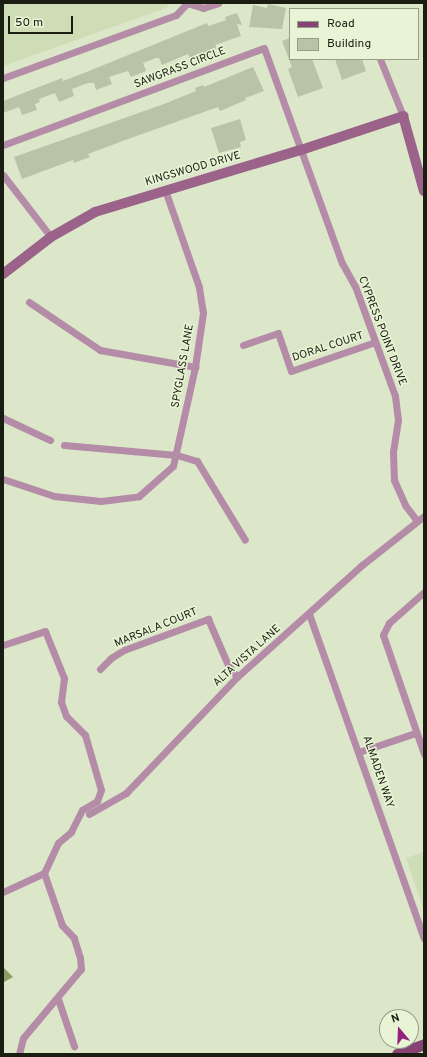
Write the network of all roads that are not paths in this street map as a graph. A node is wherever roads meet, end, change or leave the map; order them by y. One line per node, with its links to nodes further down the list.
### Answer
1 (187, 3): 2 (street); 4 (street)
2 (218, 3)
3 (380, 60): 5 (street)
4 (3, 78)
5 (403, 116): 7 (street, KINGSWOOD DRIVE); 10 (street)
6 (3, 145): 7 (street, SAWGRASS CIRCLE)
7 (301, 150): 9 (street, KINGSWOOD DRIVE); 14 (street, CYPRESS POINT DRIVE)
8 (3, 175): 11 (street)
9 (166, 190): 11 (street, KINGSWOOD DRIVE); 16 (street, SPYGLASS LANE)
10 (424, 191)
11 (50, 237): 12 (street, KINGSWOOD DRIVE)
12 (3, 274)
13 (28, 302): 16 (street)
14 (375, 342): 15 (street, DORAL COURT); 23 (street, CYPRESS POINT DRIVE)
15 (243, 345)
16 (195, 367): 20 (street, SPYGLASS LANE)
17 (3, 418): 18 (street)
18 (50, 440)
19 (64, 445): 20 (street)
20 (177, 455): 21 (street, SPYGLASS LANE); 24 (street)
21 (3, 479)
22 (424, 516): 23 (street, ALTA VISTA LANE)
23 (417, 521): 26 (street, ALTA VISTA LANE)
24 (244, 540)
25 (424, 592): 30 (street)
26 (309, 614): 29 (street, ALTA VISTA LANE); 31 (street, ALMADEN WAY)
27 (3, 645): 34 (street)
28 (100, 670): 29 (street, MARSALA COURT)
29 (237, 677): 33 (street, ALTA VISTA LANE)
30 (416, 733): 31 (street); 32 (street)
31 (359, 752): 36 (street, ALMADEN WAY)
32 (424, 754)
33 (89, 814)
34 (44, 873): 35 (street); 37 (street)
35 (3, 892)
36 (424, 938)
37 (58, 999): 39 (street); 40 (street)
38 (424, 1044): 41 (main road)
39 (74, 1046)
40 (19, 1054)
41 (397, 1054)

